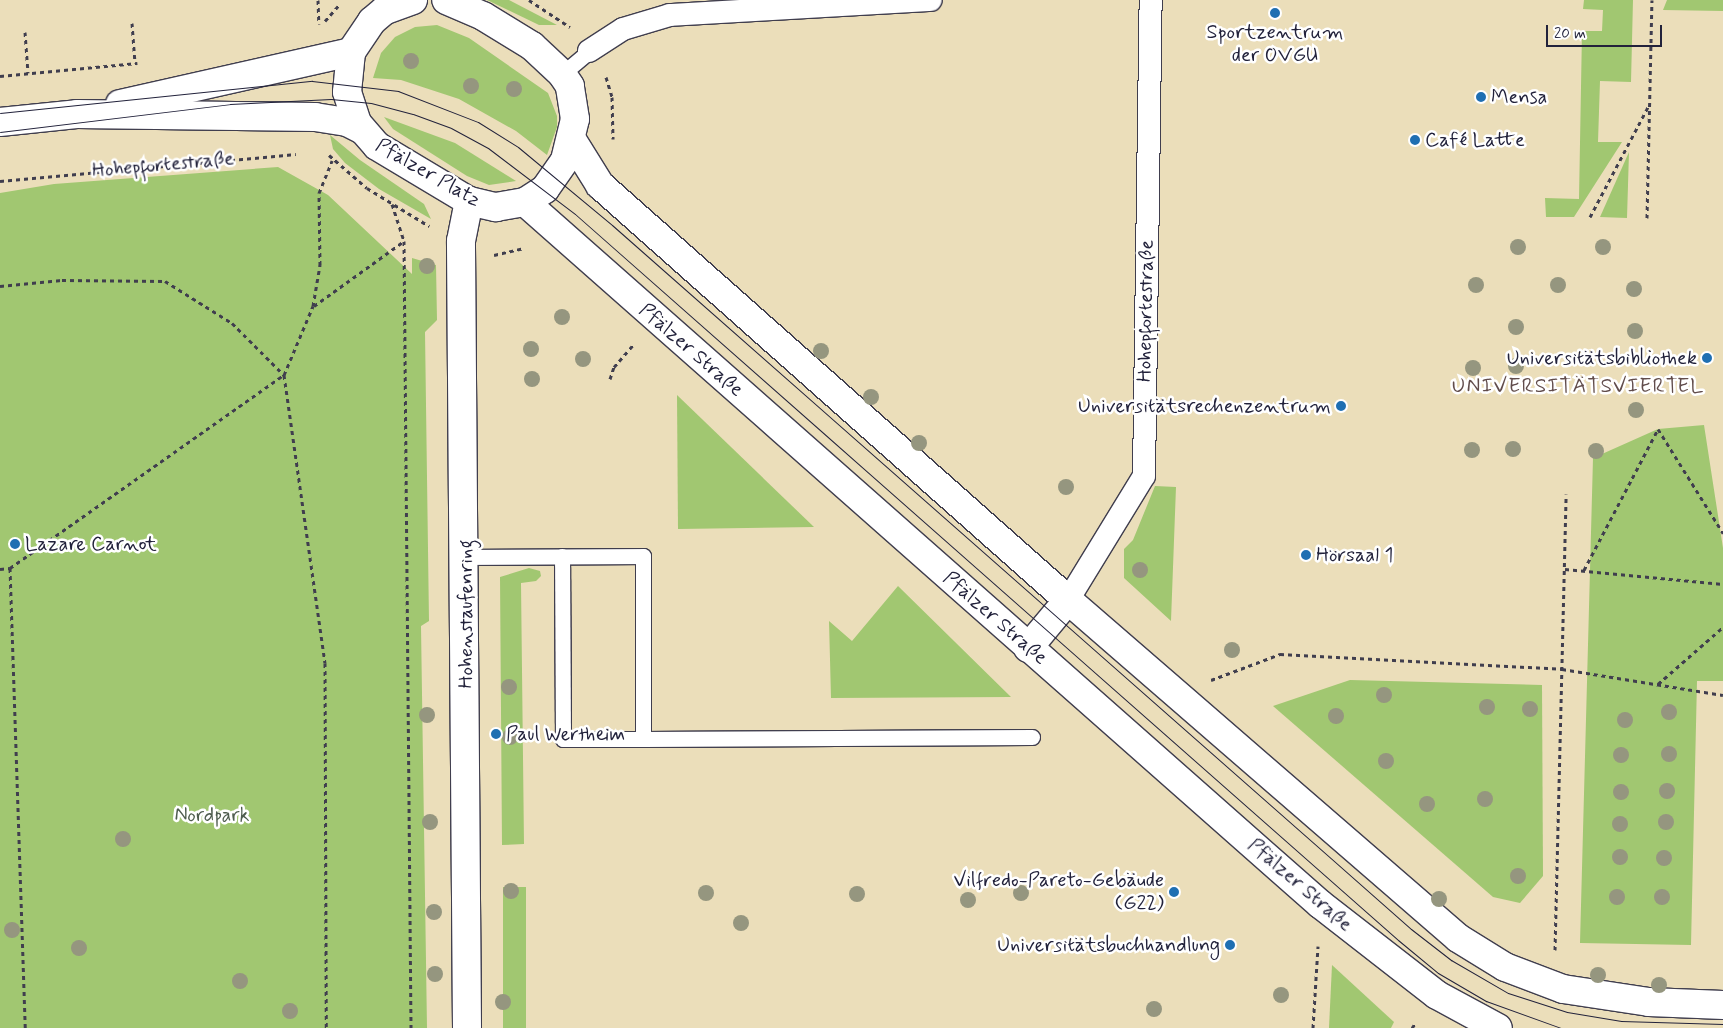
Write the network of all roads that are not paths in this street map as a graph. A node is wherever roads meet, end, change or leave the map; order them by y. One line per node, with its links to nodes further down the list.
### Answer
1 (413, 0): 5 (street, Pfälzer Platz)
2 (446, 0): 8 (street, Pfälzer Platz)
3 (931, 0): 6 (street)
4 (1151, 0): 17 (street, Hohepfortestraße)
5 (371, 10): 7 (street, Pfälzer Platz)
6 (589, 51): 8 (lane)
7 (351, 52): 9 (street, Hohepfortestraße); 11 (street, Pfälzer Platz)
8 (562, 74): 12 (street, Pfälzer Platz)
9 (77, 114): 10 (street, Hohepfortestraße); 11 (street, Hohepfortestraße)
10 (0, 122)
11 (360, 129): 13 (street, Pfälzer Platz)
12 (572, 140): 14 (street, Pfälzer Platz); 17 (street)
13 (470, 201): 14 (street, Pfälzer Platz); 16 (street, Hohenstaufenring)
14 (525, 202): 18 (street, Pfälzer Straße)
15 (562, 556): 16 (lane); 20 (lane); 20 (lane)
16 (466, 557): 23 (street, Hohenstaufenring)
17 (1068, 600): 18 (street); 21 (street)
18 (1028, 648): 22 (street, Pfälzer Straße)
19 (1032, 737): 20 (lane)
20 (643, 740)
21 (1723, 1006)
22 (1488, 1023)
23 (467, 1028)

